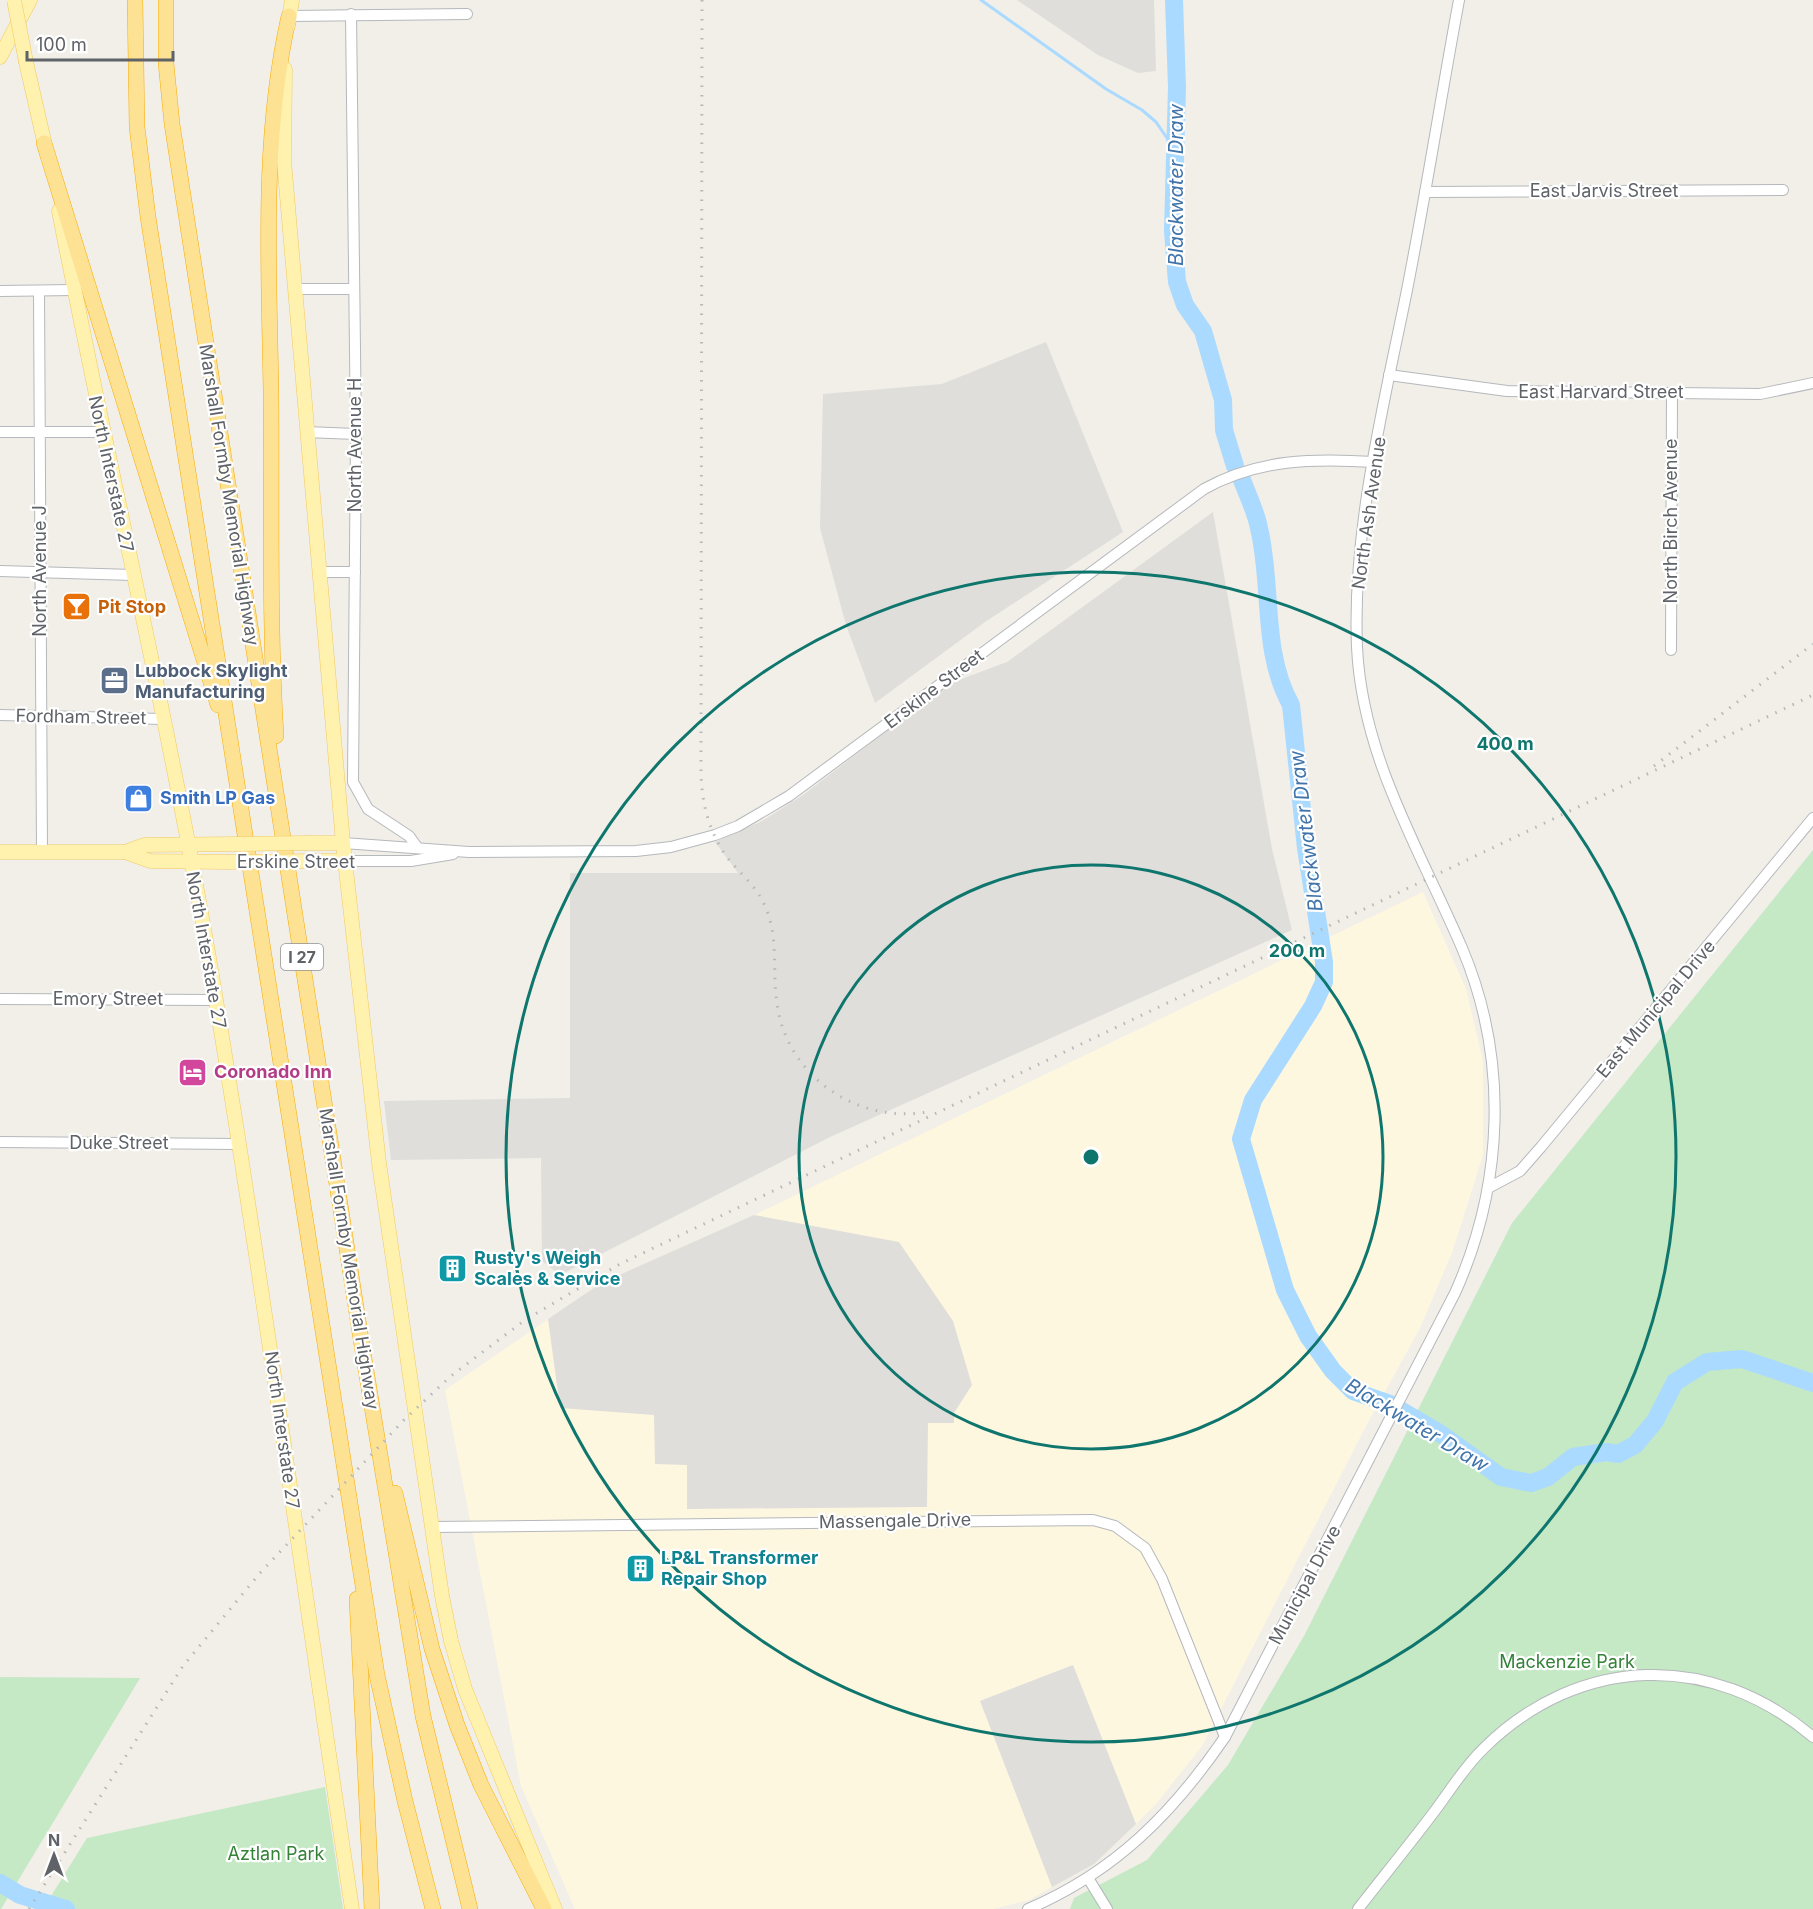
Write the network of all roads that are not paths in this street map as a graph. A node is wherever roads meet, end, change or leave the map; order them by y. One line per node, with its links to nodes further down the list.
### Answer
1 (14, 0): 11 (main road, North Interstate 27, bridge)
2 (30, 0): 10 (main road)
3 (135, 0): 37 (highway, Marshall Formby Memorial Highway / I 27)
4 (166, 0): 39 (highway, Marshall Formby Memorial Highway / I 27)
5 (292, 0): 9 (main road)
6 (1459, 0): 13 (street, North Ash Avenue)
7 (351, 14): 8 (street); 9 (street); 15 (street, North Avenue H)
8 (467, 14)
9 (289, 16): 14 (main road); 39 (highway)
10 (0, 57)
11 (44, 143): 16 (main road, North Interstate 27); 37 (highway)
12 (1783, 190): 13 (street, East Jarvis Street)
13 (1425, 192): 19 (street, North Ash Avenue)
14 (294, 289): 15 (street); 25 (main road)
15 (354, 289): 26 (street, North Avenue H)
16 (74, 290): 18 (street); 24 (main road, North Interstate 27)
17 (0, 291): 18 (street)
18 (39, 291): 23 (street, North Avenue J)
19 (1389, 375): 21 (street, East Harvard Street); 27 (street, North Ash Avenue)
20 (1813, 383): 21 (street, East Harvard Street)
21 (1672, 392): 33 (street, North Birch Avenue)
22 (0, 432): 23 (street)
23 (39, 432): 24 (street); 28 (street, North Avenue J)
24 (103, 432): 32 (main road, North Interstate 27)
25 (306, 432): 26 (street); 30 (main road)
26 (356, 434): 31 (street, North Avenue H)
27 (1374, 462): 46 (street, Erskine Street); 53 (street, North Ash Avenue)
28 (40, 570): 29 (street); 32 (street); 35 (street, North Avenue J)
29 (0, 571)
30 (320, 572): 31 (street); 40 (main road)
31 (355, 572): 42 (street, North Avenue H)
32 (133, 575): 36 (main road, North Interstate 27)
33 (1671, 650)
34 (0, 715): 35 (street, Fordham Street)
35 (42, 715): 36 (street, Fordham Street); 44 (street, North Avenue J)
36 (163, 718): 41 (main road, North Interstate 27)
37 (232, 751): 56 (highway, Marshall Formby Memorial Highway / I 27)
38 (1813, 818): 53 (street, East Municipal Drive)
39 (280, 823): 54 (highway, Marshall Formby Memorial Highway / I 27)
40 (343, 843): 41 (main road, Erskine Street, bridge); 42 (street, Erskine Street); 47 (main road)
41 (188, 844): 45 (main road, Erskine Street); 48 (main road, North Interstate 27)
42 (417, 847): 46 (street, Erskine Street)
43 (0, 852): 44 (main road, Erskine Street)
44 (42, 852): 45 (main road, Erskine Street)
45 (125, 852): 48 (main road, Erskine Street)
46 (469, 852): 47 (street, Erskine Street)
47 (346, 861): 48 (main road, Erskine Street, bridge); 55 (main road)
48 (191, 862): 50 (main road, North Interstate 27)
49 (0, 999): 50 (street, Emory Street)
50 (215, 1000): 52 (main road, North Interstate 27)
51 (0, 1142): 52 (street, Duke Street)
52 (238, 1144): 60 (main road, North Interstate 27)
53 (1488, 1188): 57 (street, Municipal Drive)
54 (364, 1359): 63 (highway, Marshall Formby Memorial Highway / I 27); 64 (highway)
55 (432, 1527): 57 (street, Massengale Drive); 65 (main road)
56 (358, 1560): 61 (highway); 62 (highway, Marshall Formby Memorial Highway / I 27)
57 (1226, 1737): 59 (street, Municipal Drive)
58 (1813, 1737): 68 (street)
59 (1088, 1878): 66 (street, Municipal Drive); 67 (street)
60 (352, 1909)
61 (372, 1909)
62 (433, 1909)
63 (470, 1909)
64 (544, 1909)
65 (555, 1909)
66 (1028, 1909)
67 (1107, 1909)
68 (1358, 1909)

